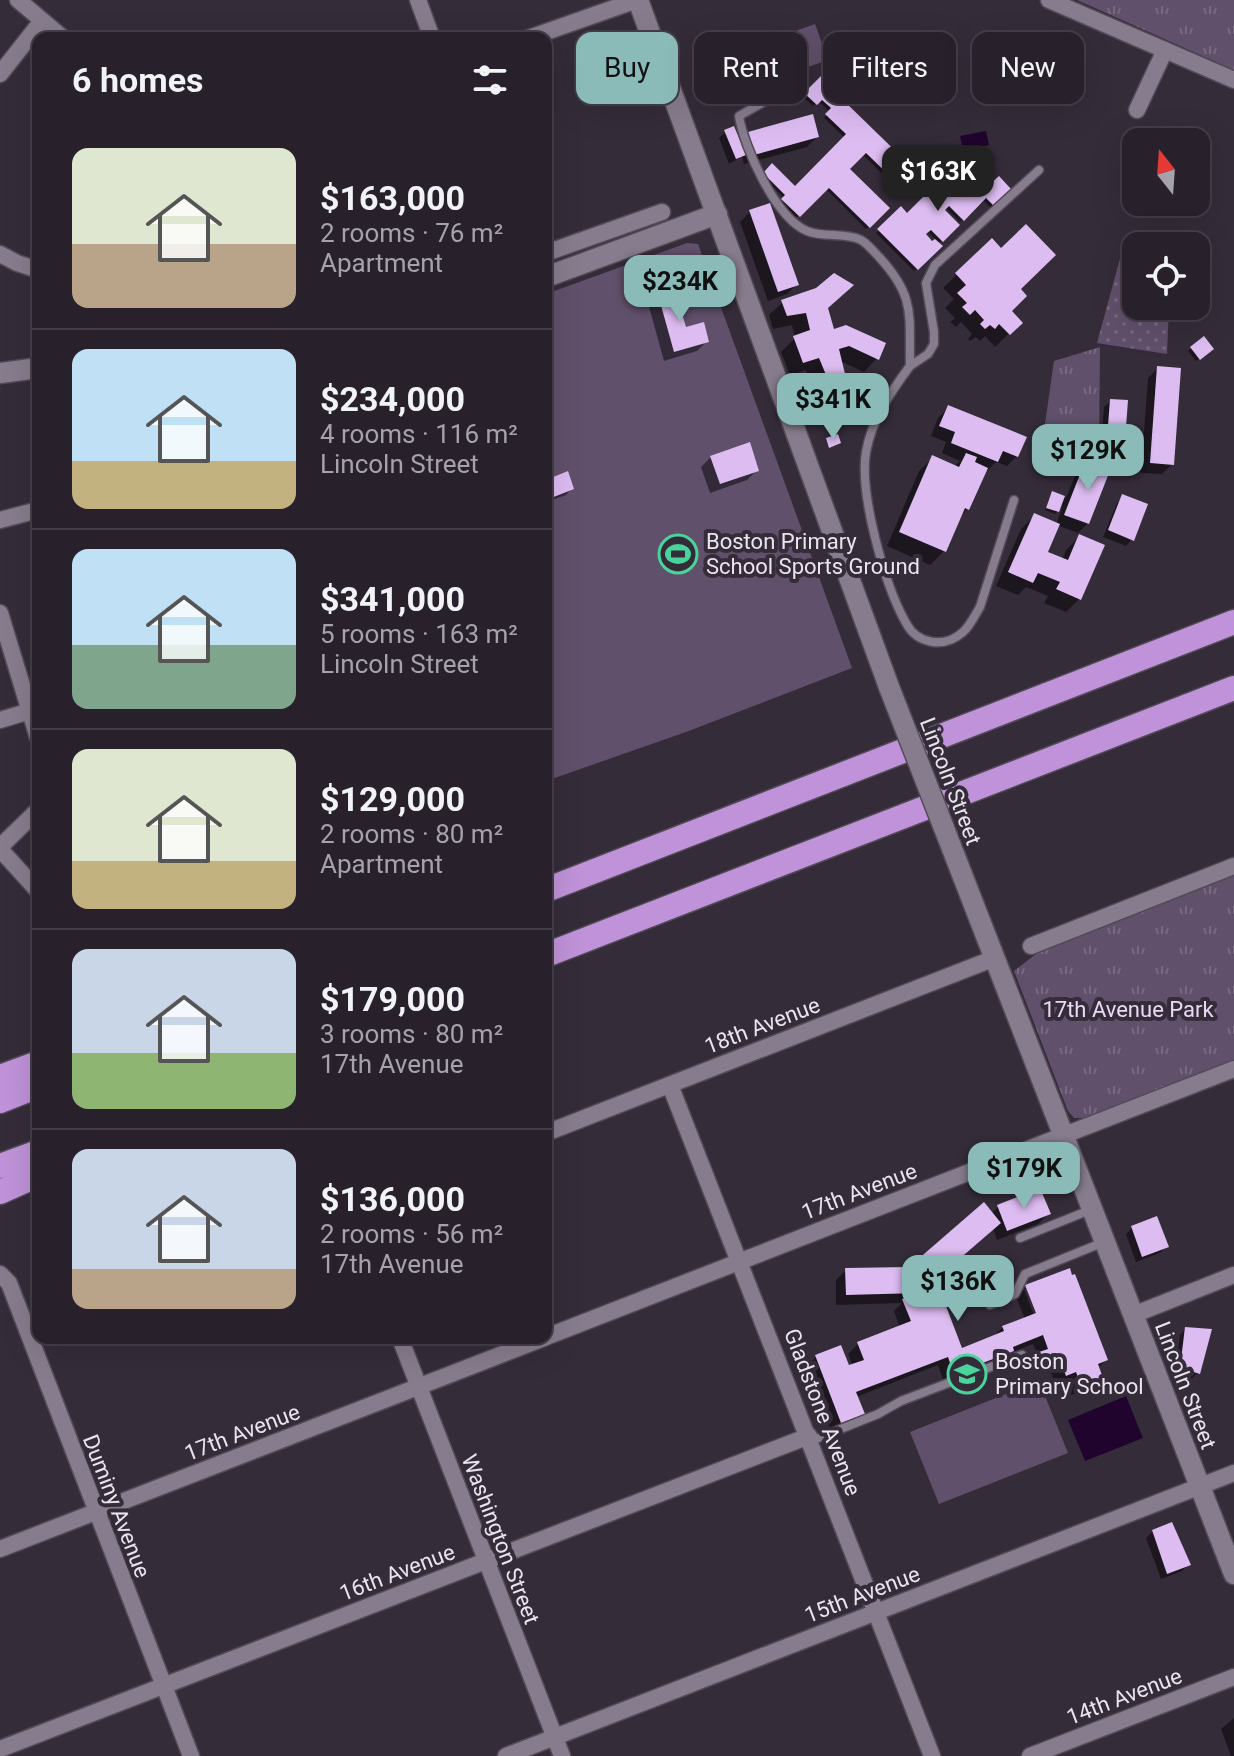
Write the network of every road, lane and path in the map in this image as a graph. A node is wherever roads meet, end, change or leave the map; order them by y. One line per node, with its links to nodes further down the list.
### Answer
1 (18, 0): 5 (street)
2 (418, 0): 8 (street)
3 (638, 0): 9 (street); 18 (street, Lincoln Street)
4 (1049, 0): 11 (street)
5 (41, 22): 6 (street); 7 (street)
6 (33, 32)
7 (55, 32)
8 (430, 32)
9 (546, 32)
10 (32, 33): 12 (street)
11 (1165, 50): 13 (street); 15 (street)
12 (0, 74)
13 (1234, 80)
14 (760, 104): 23 (lane)
15 (1137, 110)
16 (1039, 170): 23 (lane)
17 (662, 212): 19 (street)
18 (717, 214): 22 (street); 42 (street, Lincoln Street, bridge)
19 (552, 251)
20 (0, 254): 21 (street)
21 (32, 268)
22 (552, 275)
23 (910, 366): 26 (lane)
24 (32, 369): 25 (street)
25 (0, 373)
26 (1014, 500)
27 (32, 512): 28 (street)
28 (0, 520)
29 (0, 613): 32 (street)
30 (1234, 622): 39 (highway)
31 (1234, 688): 41 (highway)
32 (30, 711): 33 (street); 34 (street)
33 (32, 718)
34 (0, 720)
35 (32, 816): 36 (street)
36 (0, 848): 38 (street)
37 (1234, 866): 40 (street)
38 (32, 884)
39 (552, 888)
40 (1031, 946)
41 (552, 953)
42 (995, 958): 46 (street, 18th Avenue); 50 (street, Lincoln Street)
43 (32, 1065): 45 (highway)
44 (1234, 1069): 50 (street, 17th Avenue)
45 (0, 1077)
46 (670, 1085): 49 (street, 18th Avenue); 58 (street, Gladstone Avenue)
47 (32, 1088): 48 (highway)
48 (0, 1101)
49 (552, 1131)
50 (1064, 1137): 55 (street, Lincoln Street); 58 (street, 17th Avenue)
51 (32, 1154): 52 (highway)
52 (0, 1166)
53 (32, 1178): 54 (highway)
54 (0, 1192)
55 (1092, 1209): 56 (lane); 57 (street, Lincoln Street)
56 (1020, 1238)
57 (1105, 1242): 61 (lane); 62 (street, Lincoln Street)
58 (741, 1261): 64 (street, 17th Avenue); 70 (street, Gladstone Avenue)
59 (0, 1274): 63 (street, Duminy Avenue)
60 (1234, 1275): 62 (street)
61 (990, 1305)
62 (1133, 1315): 72 (street, Lincoln Street)
63 (32, 1330)
64 (552, 1335)
65 (37, 1344): 73 (street, Duminy Avenue)
66 (402, 1344): 69 (street, Washington Street)
67 (529, 1344): 69 (street, 17th Avenue)
68 (1022, 1355): 70 (lane)
69 (418, 1387): 73 (street, 17th Avenue); 75 (street, Washington Street)
70 (810, 1438): 75 (street, 16th Avenue); 77 (street, Gladstone Avenue)
71 (1234, 1473): 72 (street, 15th Avenue)
72 (1200, 1486): 76 (street, Lincoln Street); 77 (street, 15th Avenue)
73 (96, 1512): 74 (street, 17th Avenue); 79 (street, Duminy Avenue)
74 (0, 1549)
75 (486, 1561): 79 (street, 16th Avenue); 80 (street, Washington Street)
76 (1234, 1574)
77 (877, 1612): 80 (street, 15th Avenue); 85 (street, Gladstone Avenue)
78 (1234, 1677): 86 (street, 14th Avenue)
79 (164, 1686): 81 (street, 16th Avenue); 82 (street, Duminy Avenue)
80 (555, 1737): 83 (street, 15th Avenue); 84 (street, Washington Street)
81 (0, 1749)
82 (191, 1756)
83 (506, 1756)
84 (562, 1756)
85 (932, 1756)
86 (1030, 1756)

